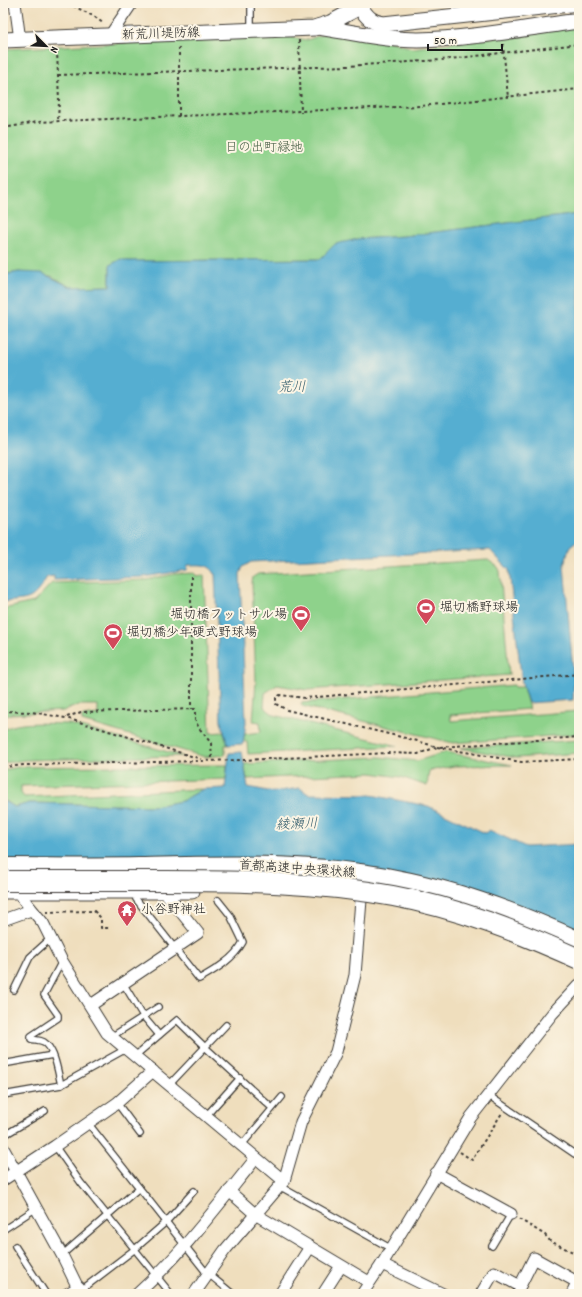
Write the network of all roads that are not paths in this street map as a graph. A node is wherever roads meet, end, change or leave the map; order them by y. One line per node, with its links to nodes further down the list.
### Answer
1 (15, 3): 11 (street)
2 (132, 3): 9 (street)
3 (253, 3): 8 (lane)
4 (579, 3): 5 (main road, 新荒川堤防線)
5 (550, 5): 7 (main road, 新荒川堤防線)
6 (579, 21): 7 (main road, 新荒川堤防線)
7 (316, 28): 8 (main road, 新荒川堤防線)
8 (251, 31): 9 (main road, 新荒川堤防線)
9 (113, 34): 11 (main road, 新荒川堤防線)
10 (3, 40): 11 (main road, 新荒川堤防線)
11 (20, 40)
12 (3, 868): 13 (highway, 首都高速中央環状線)
13 (137, 868): 23 (highway, 首都高速中央環状線); 26 (highway, bridge)
14 (11, 886): 15 (main road); 16 (main road); 20 (street); 26 (highway, 首都高速中央環状線, bridge)
15 (3, 891)
16 (164, 891): 19 (main road); 24 (street)
17 (136, 899): 24 (lane)
18 (218, 900): 24 (lane)
19 (361, 900): 27 (main road); 64 (street)
20 (32, 911): 21 (street); 22 (street)
21 (3, 920)
22 (50, 939): 25 (street); 30 (lane)
23 (579, 942)
24 (175, 948): 28 (street)
25 (62, 961): 31 (street); 39 (lane)
26 (579, 961)
27 (579, 969)
28 (124, 983): 31 (street); 33 (lane)
29 (579, 985): 47 (street)
30 (14, 990)
31 (91, 1005): 36 (street)
32 (158, 1007): 33 (lane)
33 (143, 1016): 35 (lane); 36 (lane)
34 (226, 1025): 37 (lane)
35 (159, 1035): 37 (lane); 40 (lane)
36 (111, 1037): 38 (street)
37 (205, 1047): 43 (lane); 45 (lane)
38 (126, 1049): 40 (street); 44 (lane)
39 (53, 1055): 41 (lane); 44 (lane)
40 (135, 1056): 42 (street)
41 (3, 1064)
42 (153, 1071): 45 (street); 49 (street)
43 (240, 1078): 50 (lane); 52 (lane)
44 (61, 1085): 46 (lane)
45 (169, 1085): 52 (street)
46 (3, 1095)
47 (488, 1095): 59 (lane); 62 (street)
48 (282, 1097): 50 (lane)
49 (117, 1103): 53 (street); 54 (lane)
50 (272, 1108): 57 (lane)
51 (45, 1111): 55 (lane)
52 (206, 1116): 57 (street)
53 (88, 1123): 56 (street); 65 (lane)
54 (140, 1134)
55 (3, 1136)
56 (55, 1146): 61 (street); 71 (lane)
57 (241, 1146): 60 (street)
58 (3, 1148): 61 (street)
59 (579, 1157)
60 (256, 1158): 64 (street); 67 (street)
61 (15, 1170): 63 (street); 68 (street)
62 (436, 1173): 70 (street); 78 (street)
63 (3, 1180)
64 (282, 1184): 69 (street); 78 (lane)
65 (138, 1188): 71 (lane); 72 (lane)
66 (194, 1191): 72 (lane)
67 (229, 1191): 69 (street); 75 (street)
68 (35, 1209): 73 (lane); 80 (street)
69 (255, 1214): 77 (street); 83 (street)
70 (511, 1214): 76 (lane)
71 (108, 1215): 79 (lane); 80 (lane)
72 (166, 1222): 75 (lane); 79 (lane)
73 (3, 1230)
74 (16, 1246): 89 (lane)
75 (185, 1246): 83 (lane); 84 (street)
76 (492, 1246)
77 (310, 1247): 82 (street); 95 (street)
78 (390, 1248): 81 (street)
79 (135, 1249): 84 (lane); 88 (lane)
80 (62, 1255): 88 (street)
81 (382, 1264): 86 (street); 98 (street)
82 (342, 1266): 86 (street); 96 (street)
83 (208, 1275): 93 (street); 94 (lane)
84 (157, 1276): 91 (street); 92 (lane)
85 (578, 1280): 87 (street); 100 (street)
86 (369, 1282): 97 (street)
87 (517, 1290): 99 (street)
88 (80, 1291): 90 (street)
89 (46, 1294)
90 (67, 1294)
91 (137, 1294)
92 (171, 1294)
93 (194, 1294)
94 (233, 1294)
95 (280, 1294)
96 (323, 1294)
97 (362, 1294)
98 (443, 1294)
99 (481, 1294)
100 (572, 1294)

